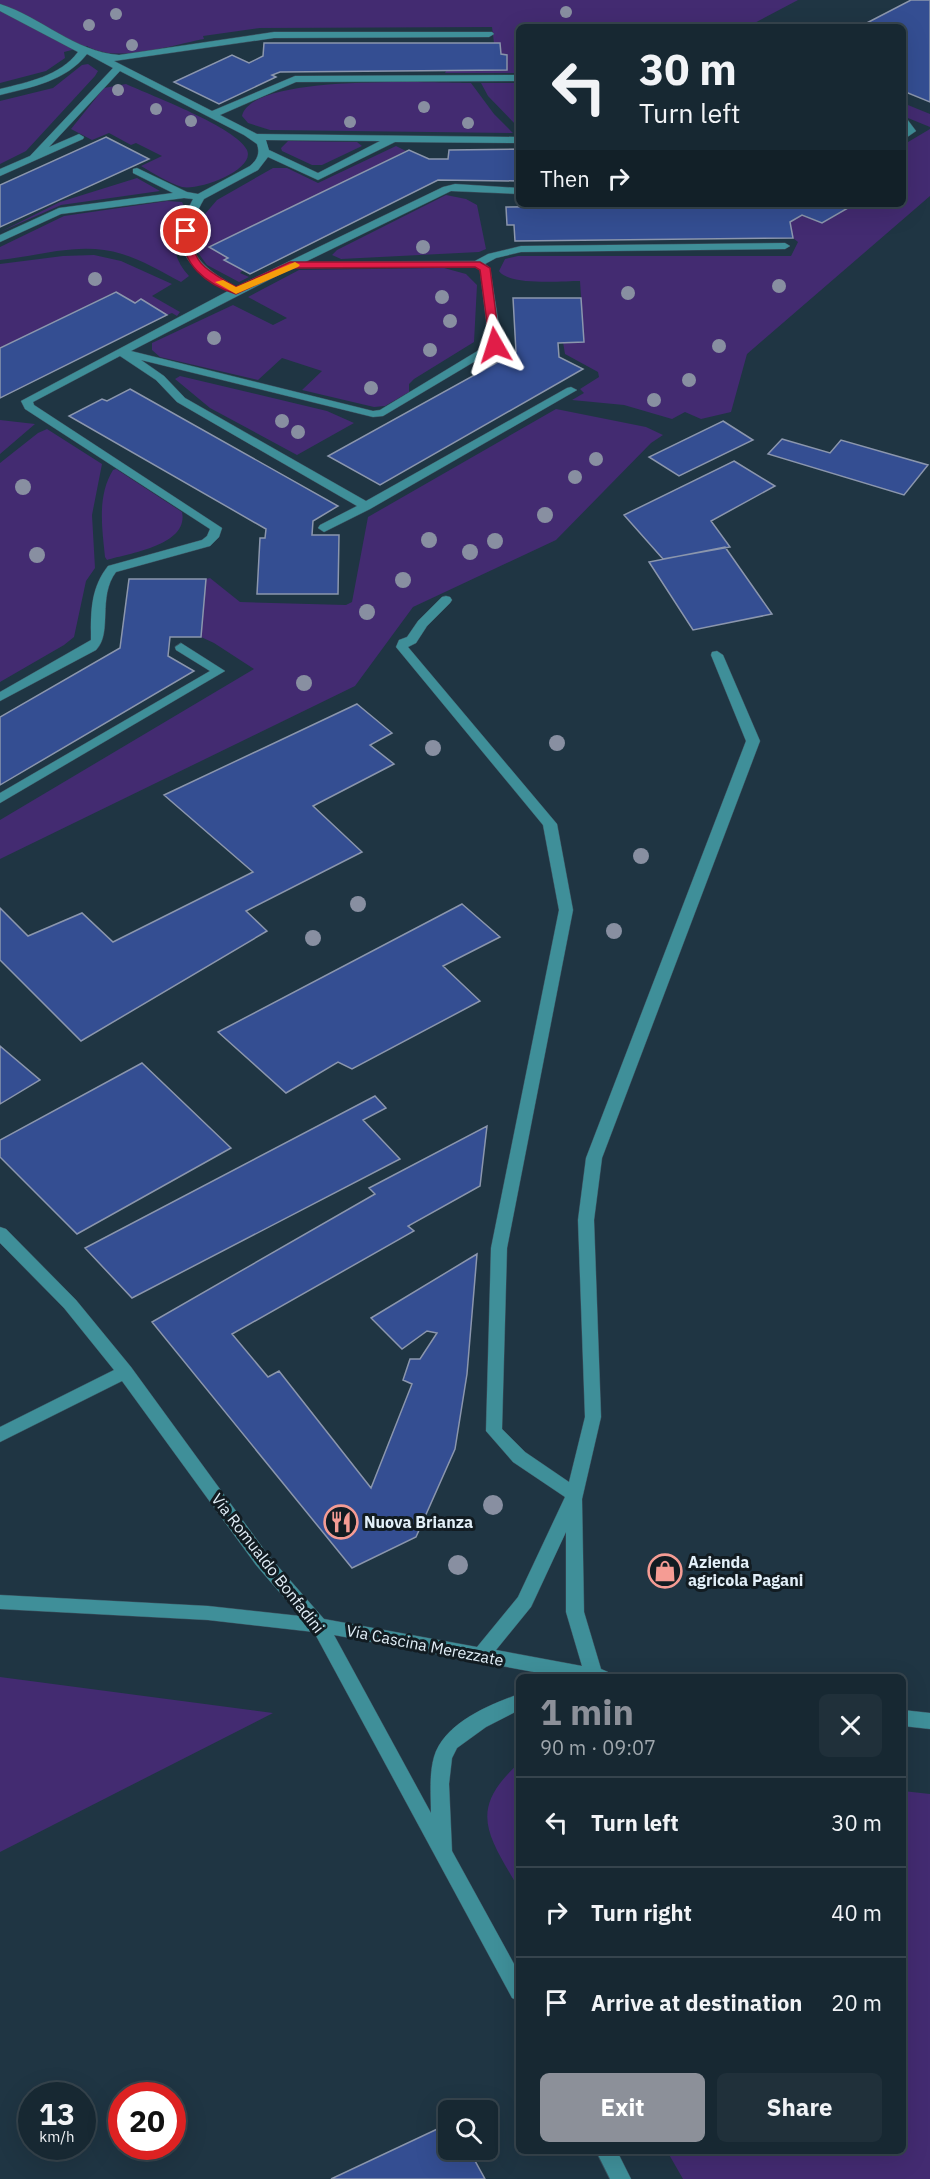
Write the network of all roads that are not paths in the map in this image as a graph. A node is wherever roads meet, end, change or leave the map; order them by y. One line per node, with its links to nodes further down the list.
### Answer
1 (0, 7): 3 (street)
2 (489, 34): 4 (street)
3 (81, 48): 4 (street); 7 (street)
4 (94, 54): 5 (street)
5 (119, 67): 8 (street); 14 (street)
6 (516, 78): 8 (street)
7 (0, 92)
8 (213, 114): 10 (street)
9 (79, 137): 14 (street)
10 (257, 137): 11 (street); 13 (street)
11 (394, 139): 12 (street); 13 (street)
12 (516, 140)
13 (264, 151): 19 (street)
14 (34, 157): 16 (street)
15 (137, 171): 18 (street)
16 (0, 172)
17 (516, 192): 23 (street)
18 (184, 195): 19 (street); 20 (street)
19 (200, 197): 24 (street)
20 (0, 239)
21 (785, 246): 22 (street)
22 (477, 264): 23 (street); 25 (street)
23 (290, 265): 24 (street)
24 (236, 291): 25 (street)
25 (121, 352): 27 (street); 32 (street)
26 (571, 390): 27 (street)
27 (366, 506): 28 (street)
28 (324, 528)
29 (446, 600): 37 (street)
30 (181, 647): 33 (street)
31 (717, 655): 37 (street)
32 (0, 697)
33 (0, 799)
34 (0, 1233): 35 (street, Via Romualdo Bonfadini)
35 (124, 1372): 36 (street); 39 (street, Via Romualdo Bonfadini)
36 (0, 1435)
37 (575, 1495): 40 (street); 42 (street)
38 (0, 1602): 39 (street, Via Cascina Merezzate)
39 (319, 1625): 40 (street, Via Cascina Merezzate); 46 (street, Via Romualdo Bonfadini)
40 (480, 1656): 41 (street, Via Cascina Merezzate)
41 (579, 1674)
42 (595, 1674)
43 (516, 1704): 46 (street)
44 (906, 1718): 45 (street)
45 (930, 1721)
46 (443, 1853): 47 (street, Via Romualdo Bonfadini)
47 (516, 1987)
48 (608, 2154): 49 (street)
49 (621, 2179)

